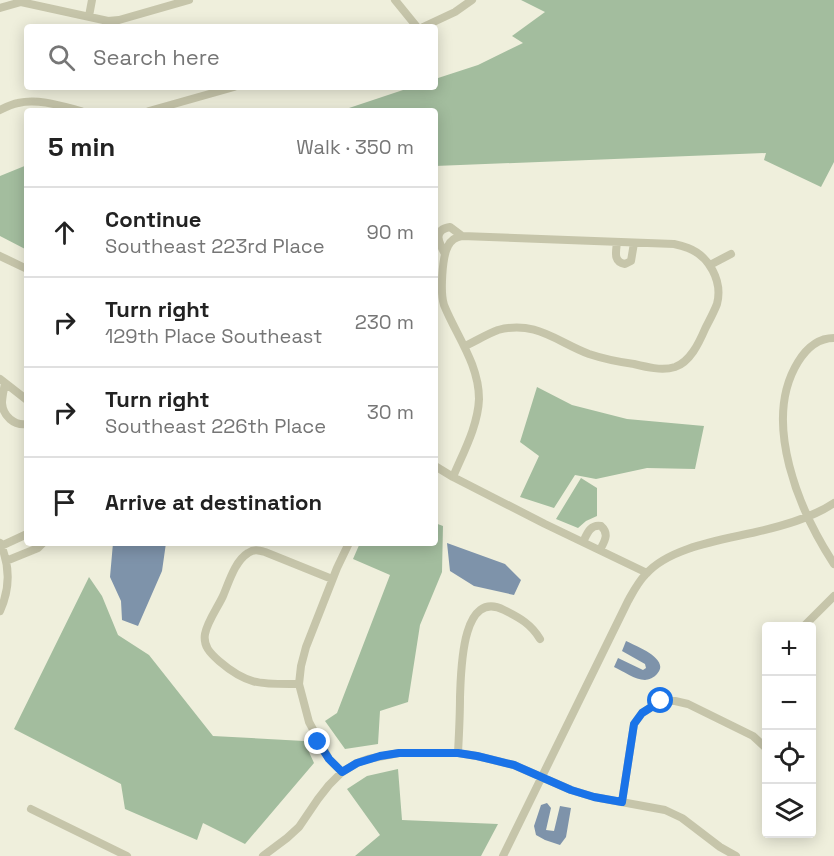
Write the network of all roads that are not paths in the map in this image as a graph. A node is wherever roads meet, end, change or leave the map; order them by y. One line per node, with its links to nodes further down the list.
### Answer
1 (92, 0): 6 (street)
2 (189, 0): 6 (street)
3 (395, 0): 7 (street)
4 (472, 0): 8 (street)
5 (0, 8): 6 (street)
6 (88, 16)
7 (415, 24)
8 (429, 24)
9 (223, 90): 11 (street)
10 (70, 108): 12 (street)
11 (160, 108)
12 (0, 110)
13 (462, 236): 14 (street); 16 (street); 16 (street)
14 (617, 242): 15 (street); 15 (street)
15 (634, 243): 19 (street)
16 (445, 254): 22 (street)
17 (731, 254): 19 (street)
18 (0, 256): 20 (street)
19 (710, 265): 22 (street)
20 (24, 268)
21 (834, 338): 29 (street)
22 (465, 346): 27 (street)
23 (3, 381): 24 (street); 25 (street)
24 (24, 398)
25 (24, 425)
26 (438, 468): 27 (street)
27 (453, 477): 31 (street)
28 (834, 503): 29 (street)
29 (807, 517): 37 (street); 38 (street)
30 (24, 535): 32 (street)
31 (583, 542): 35 (street); 35 (street)
32 (1, 545): 36 (street)
33 (40, 546): 36 (street)
34 (348, 546): 39 (street)
35 (600, 550): 38 (street)
36 (6, 558): 41 (street)
37 (834, 564)
38 (646, 573): 48 (street)
39 (332, 579): 44 (street); 44 (street)
40 (834, 596): 42 (street)
41 (0, 611)
42 (809, 622)
43 (540, 639): 46 (street)
44 (299, 684): 47 (street)
45 (762, 744): 49 (street)
46 (458, 753): 47 (street); 48 (street)
47 (342, 772): 52 (street)
48 (542, 777): 49 (street); 53 (street)
49 (622, 802): 54 (street)
50 (31, 809): 51 (street)
51 (127, 856)
52 (263, 856)
53 (503, 856)
54 (736, 856)

